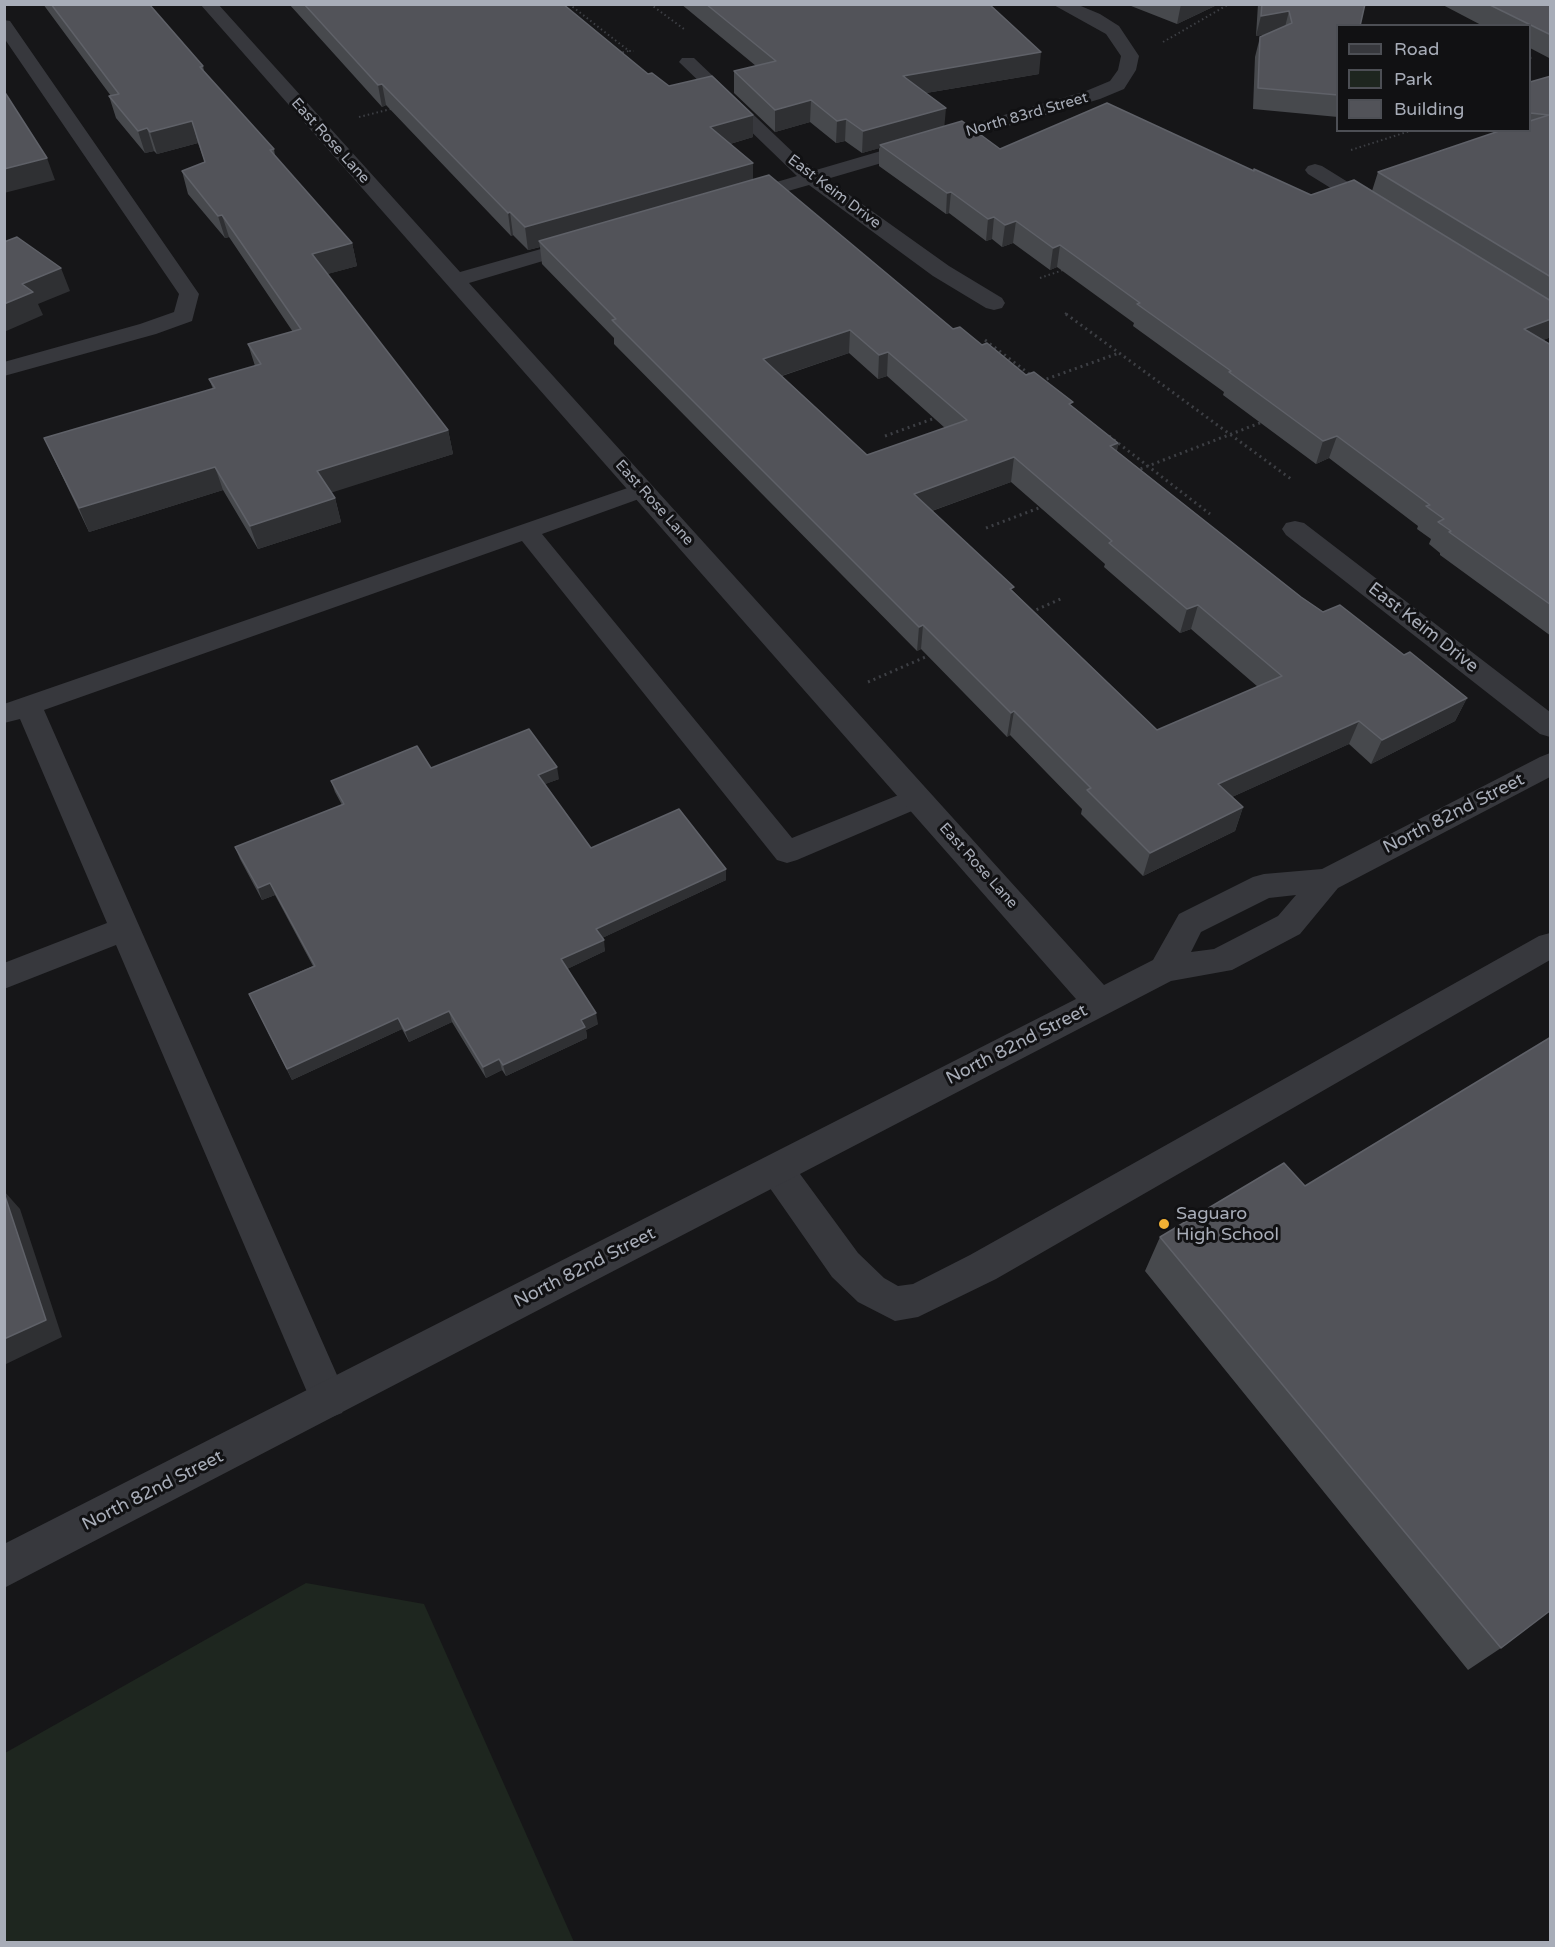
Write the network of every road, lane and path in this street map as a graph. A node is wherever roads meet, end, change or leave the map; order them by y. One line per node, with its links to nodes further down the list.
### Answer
1 (208, 4): 26 (street, East Rose Lane)
2 (569, 4): 9 (path)
3 (650, 4): 7 (path)
4 (1060, 4): 20 (street, North 83rd Street)
5 (1229, 4): 8 (path)
6 (4, 26): 31 (lane)
7 (684, 29)
8 (1163, 42)
9 (629, 51): 10 (path); 11 (path)
10 (634, 51)
11 (618, 53)
12 (1534, 57): 13 (path)
13 (1531, 58)
14 (688, 62): 20 (street, East Keim Drive)
15 (405, 106): 16 (path)
16 (350, 120)
17 (1407, 132): 18 (path)
18 (1350, 151)
19 (1315, 170): 22 (street)
20 (812, 177): 21 (street, North 83rd Street); 27 (street, East Keim Drive)
21 (724, 203)
22 (1395, 220)
23 (603, 238): 26 (street)
24 (1073, 266): 25 (path)
25 (1040, 278)
26 (454, 280): 42 (street, East Rose Lane)
27 (994, 303)
28 (1065, 313): 30 (path)
29 (985, 340): 32 (path)
30 (1120, 353): 32 (path); 37 (path)
31 (4, 369)
32 (1040, 382): 33 (path)
33 (1049, 389)
34 (940, 417): 38 (path)
35 (1273, 418): 37 (path)
36 (1103, 431): 39 (path)
37 (1230, 434): 39 (path); 41 (path)
38 (885, 436)
39 (1148, 466): 40 (path); 44 (path)
40 (1127, 474)
41 (1291, 479)
42 (642, 490): 47 (lane); 51 (street, East Rose Lane)
43 (1051, 503): 45 (path)
44 (1210, 514)
45 (986, 528)
46 (1294, 529): 53 (street, East Keim Drive)
47 (526, 531): 52 (lane); 55 (lane)
48 (1063, 598): 49 (path)
49 (1020, 616)
50 (935, 653): 51 (path)
51 (829, 700): 55 (street, East Rose Lane)
52 (16, 710): 57 (lane)
53 (1551, 727)
54 (1551, 764): 56 (street, North 82nd Street)
55 (916, 798): 61 (street, East Rose Lane)
56 (1326, 880): 59 (street, North 82nd Street); 59 (street, North 82nd Street)
57 (124, 928): 60 (lane); 63 (lane)
58 (1551, 945): 62 (lane)
59 (1165, 969): 61 (street, North 82nd Street)
60 (4, 977)
61 (1100, 1003): 62 (street, North 82nd Street)
62 (777, 1170): 63 (street, North 82nd Street)
63 (329, 1400): 64 (street, North 82nd Street)
64 (4, 1567)

